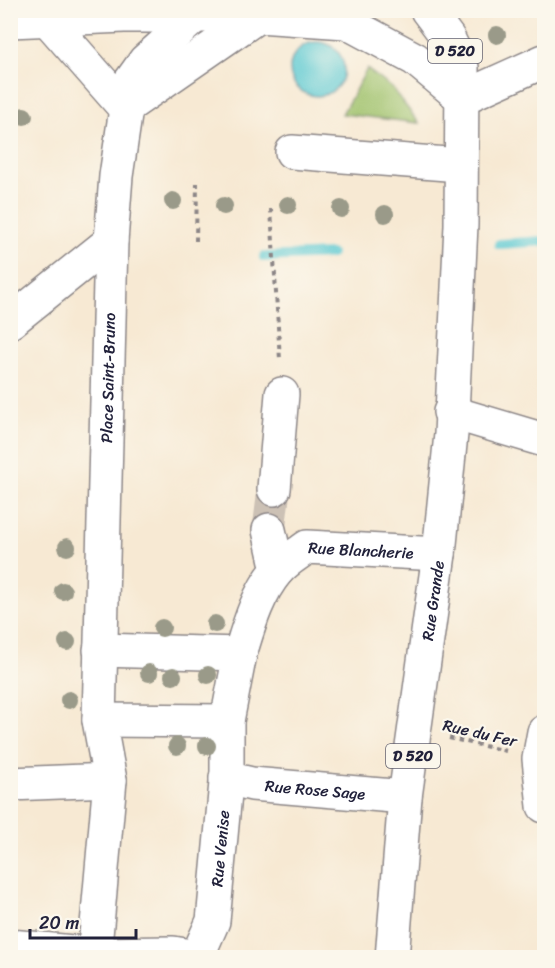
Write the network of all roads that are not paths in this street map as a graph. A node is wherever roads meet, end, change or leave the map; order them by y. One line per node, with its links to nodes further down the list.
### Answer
1 (427, 10): 8 (street, D 520)
2 (262, 13): 3 (street); 4 (street, D 520); 9 (street)
3 (199, 14): 5 (street); 9 (street, Place Saint-Bruno)
4 (342, 16): 8 (street, D 520)
5 (47, 19): 6 (street); 9 (street)
6 (10, 21)
7 (544, 61): 8 (street)
8 (462, 98): 11 (street, D 520)
9 (125, 108): 12 (street, Place Saint-Bruno)
10 (291, 152): 11 (street)
11 (460, 165): 15 (street, Rue Grande / D 520)
12 (111, 241): 13 (street); 21 (street, Place Saint-Bruno)
13 (10, 322)
14 (282, 394): 17 (street)
15 (450, 412): 16 (street); 19 (street, Rue Grande / D 520)
16 (544, 440)
17 (274, 489)
18 (268, 530): 20 (street)
19 (439, 554): 20 (street, Rue Blancherie); 29 (street, Rue Grande / D 520)
20 (278, 570): 22 (street, Rue Blancherie)
21 (100, 650): 22 (street); 23 (street, Place Saint-Bruno)
22 (240, 654): 24 (street)
23 (99, 720): 24 (street); 27 (street, Place Saint-Bruno)
24 (226, 721): 26 (street)
25 (542, 746): 30 (street)
26 (226, 778): 29 (street, Rue Rose Sage); 33 (street, Rue Venise)
27 (111, 780): 28 (street); 32 (street, Place Saint-Bruno)
28 (10, 784)
29 (405, 797): 34 (street, Rue Grande / D 520)
30 (544, 806)
31 (10, 946): 32 (street, Rue Venise)
32 (90, 956): 33 (street, Rue Venise)
33 (197, 957)
34 (392, 957)

